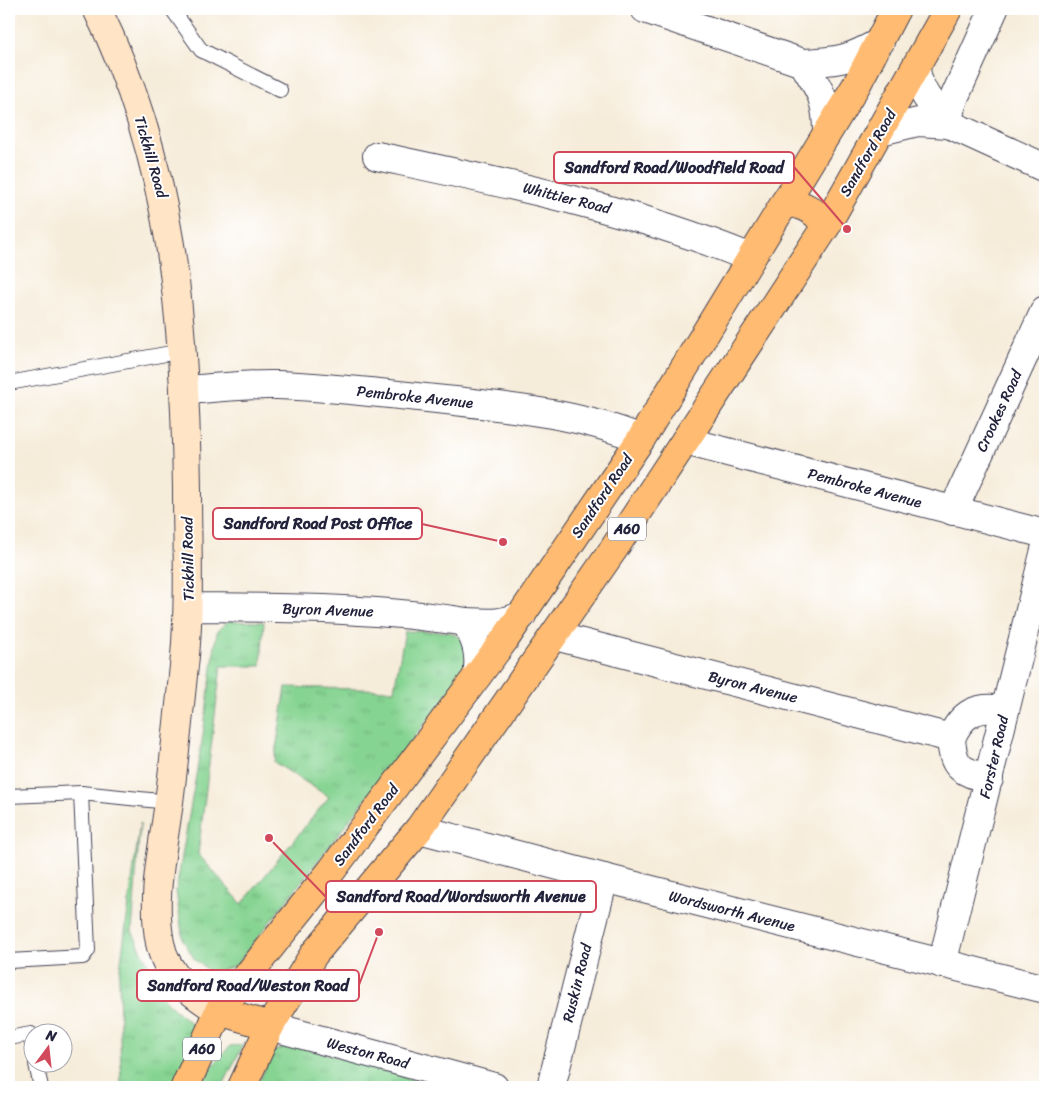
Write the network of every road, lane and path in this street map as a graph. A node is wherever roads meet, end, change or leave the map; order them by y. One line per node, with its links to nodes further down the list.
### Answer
1 (97, 9): 22 (street, Tickhill Road)
2 (172, 9): 10 (lane)
3 (645, 9): 8 (street)
4 (896, 9): 7 (main road, Sandford Road / A60)
5 (948, 9): 9 (main road, Sandford Road / A60)
6 (994, 9): 11 (street)
7 (880, 42): 8 (street); 13 (main road, Sandford Road / A60)
8 (803, 63): 13 (street)
9 (916, 69): 11 (street); 12 (main road, Sandford Road / A60)
10 (280, 90)
11 (950, 124): 12 (street); 16 (street)
12 (881, 131): 17 (main road, Sandford Road / A60)
13 (827, 132): 15 (main road, Sandford Road / A60)
14 (377, 156): 20 (street, Whittier Road)
15 (812, 159): 17 (main road); 18 (main road, Sandford Road / A60)
16 (1045, 168)
17 (851, 182): 19 (main road, Sandford Road / A60)
18 (785, 202): 19 (main road); 20 (main road, Sandford Road / A60)
19 (826, 226): 26 (main road, Sandford Road / A60)
20 (751, 258): 25 (main road, Sandford Road / A60)
21 (1045, 310): 27 (street, Crookes Road)
22 (182, 351): 23 (lane); 24 (street, Tickhill Road)
23 (9, 383)
24 (186, 390): 25 (street, Pembroke Avenue); 30 (street, Tickhill Road)
25 (641, 439): 31 (main road, Sandford Road / A60)
26 (685, 441): 27 (street, Pembroke Avenue); 33 (main road, Sandford Road / A60)
27 (952, 512): 28 (street, Pembroke Avenue)
28 (1045, 534)
29 (1045, 550): 35 (street, Forster Road)
30 (188, 607): 32 (street, Byron Avenue); 40 (street, Tickhill Road)
31 (522, 615): 32 (street, Byron Avenue); 34 (main road, Sandford Road / A60)
32 (466, 622): 34 (street)
33 (555, 636): 36 (street, Byron Avenue); 41 (main road, Sandford Road / A60)
34 (477, 676): 46 (main road, Sandford Road / A60)
35 (1004, 710): 36 (street); 37 (street, Forster Road)
36 (951, 738): 37 (street)
37 (989, 779): 44 (street, Forster Road)
38 (81, 793): 39 (lane); 40 (lane); 43 (lane)
39 (9, 796)
40 (169, 802): 46 (street, Tickhill Road)
41 (419, 829): 42 (street, Wordsworth Avenue); 47 (main road, Sandford Road / A60)
42 (604, 878): 44 (street, Wordsworth Avenue); 55 (street, Ruskin Road)
43 (9, 961)
44 (942, 964): 45 (street, Wordsworth Avenue)
45 (1045, 989)
46 (219, 1011): 47 (main road); 52 (main road, A60)
47 (270, 1026): 53 (main road, A60); 54 (street, Weston Road)
48 (22, 1036): 49 (lane)
49 (9, 1038)
50 (38, 1074): 51 (lane)
51 (41, 1087)
52 (185, 1087)
53 (242, 1087)
54 (494, 1087)
55 (551, 1087)

